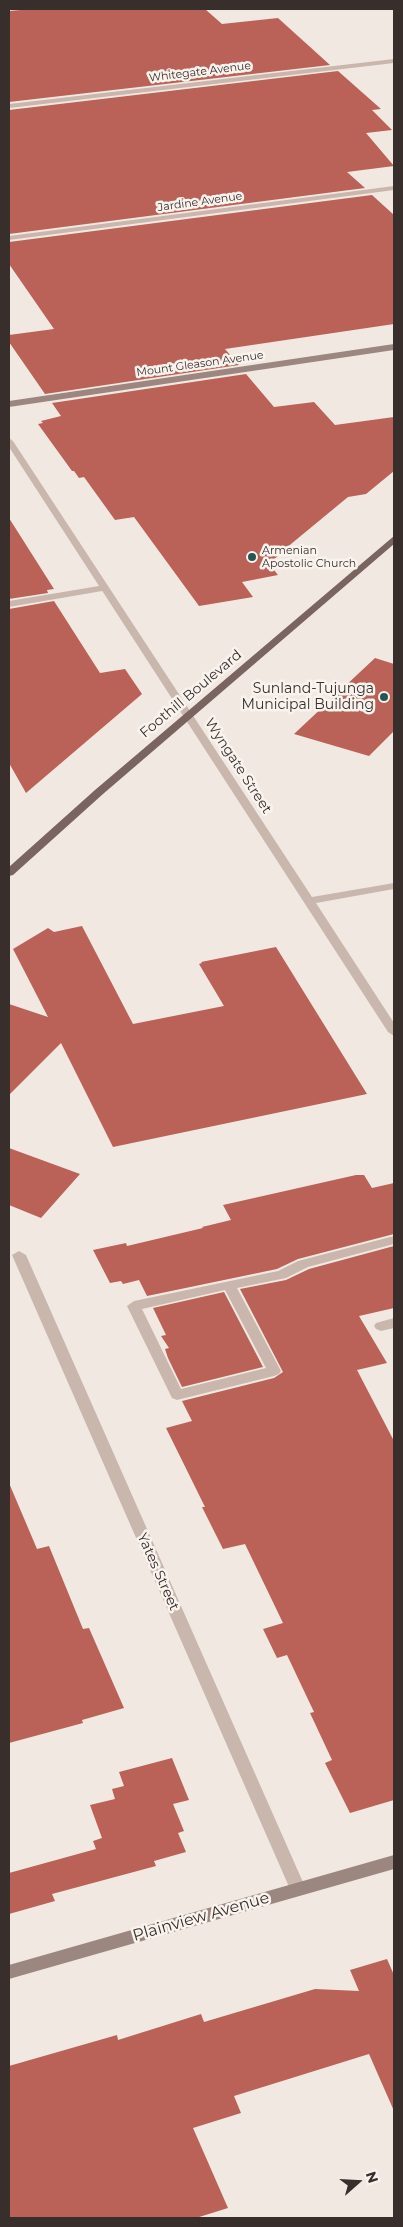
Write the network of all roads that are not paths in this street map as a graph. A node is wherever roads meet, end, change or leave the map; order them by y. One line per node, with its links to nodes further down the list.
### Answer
1 (394, 61): 2 (street, Whitegate Avenue)
2 (9, 106)
3 (394, 188): 4 (street, Jardine Avenue)
4 (9, 238)
5 (394, 347): 6 (street, Mount Gleason Avenue)
6 (9, 404)
7 (9, 441): 9 (street, Wyngate Street)
8 (394, 539): 11 (main road, Foothill Boulevard)
9 (105, 588): 10 (street); 11 (street, Wyngate Street)
10 (9, 604)
11 (188, 717): 12 (main road, Foothill Boulevard); 14 (street, Wyngate Street)
12 (9, 873)
13 (394, 886): 14 (street)
14 (309, 901): 15 (street, Wyngate Street)
15 (394, 1032)
16 (394, 1240): 18 (street)
17 (19, 1255): 20 (street, Yates Street)
18 (229, 1285): 18 (street)
19 (394, 1862): 20 (street, Plainview Avenue)
20 (298, 1890): 21 (street, Plainview Avenue)
21 (9, 1972)

